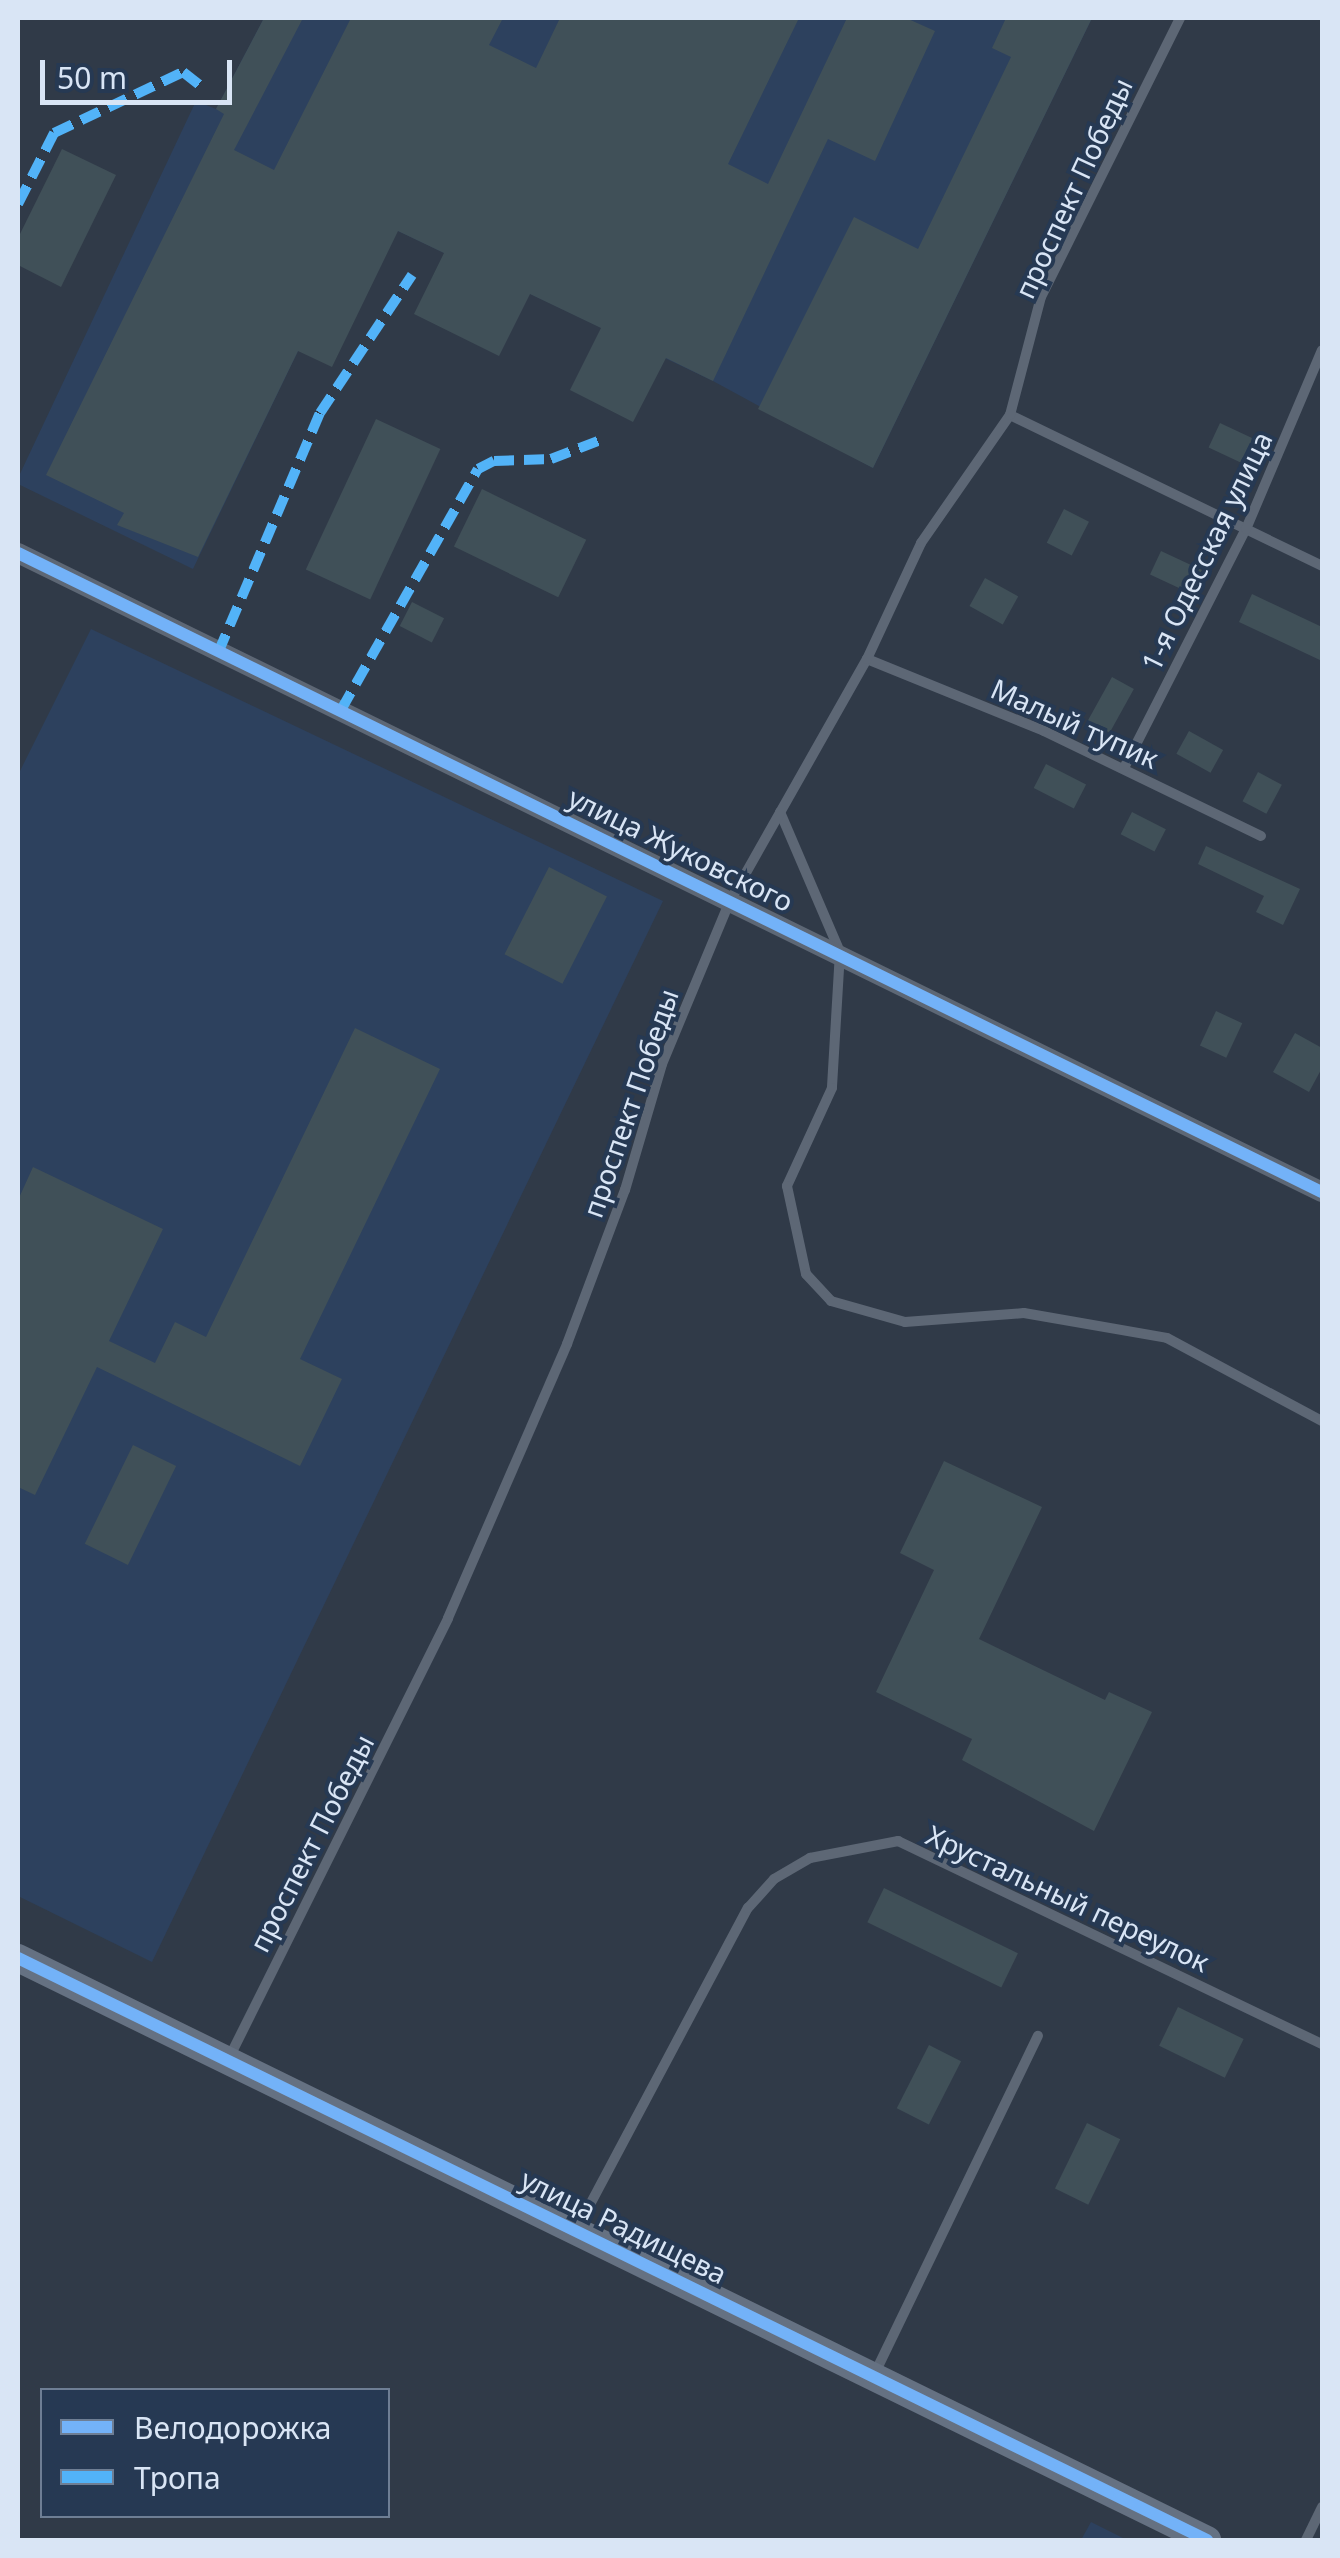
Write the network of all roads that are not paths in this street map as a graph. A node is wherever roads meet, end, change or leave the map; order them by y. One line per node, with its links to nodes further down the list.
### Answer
1 (1180, 18): 3 (lane, проспект Победы)
2 (1322, 350): 4 (lane, 1-я Одесская улица)
3 (1010, 415): 4 (lane); 7 (lane, проспект Победы)
4 (1246, 529): 6 (lane); 8 (lane, 1-я Одесская улица)
5 (18, 553): 11 (street, улица Жуковского)
6 (1322, 566)
7 (868, 659): 8 (lane, Малый тупик); 9 (lane, проспект Победы)
8 (1124, 768): 10 (lane, Малый тупик)
9 (780, 812): 11 (lane, проспект Победы); 12 (lane)
10 (1261, 836)
11 (730, 901): 12 (street, улица Жуковского); 18 (lane, проспект Победы)
12 (840, 952): 13 (street, улица Жуковского); 14 (lane)
13 (1322, 1192)
14 (1322, 1421)
15 (18, 1958): 18 (street, улица Радищева)
16 (1038, 2036): 20 (lane)
17 (1322, 2044): 19 (lane, Хрустальный переулок)
18 (228, 2060): 19 (street, улица Радищева)
19 (577, 2230): 20 (street, улица Радищева)
20 (872, 2378): 22 (street, улица Радищева)
21 (1322, 2507): 23 (lane)
22 (1207, 2540)
23 (1306, 2540)

